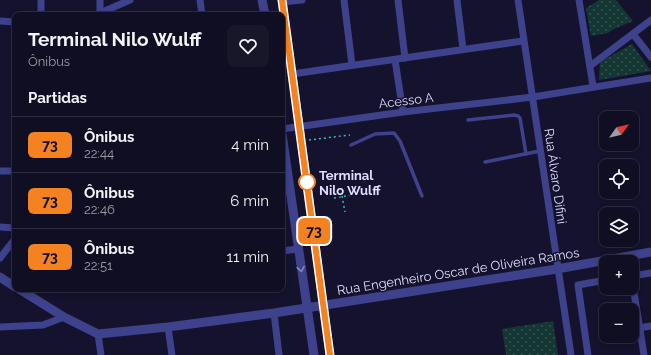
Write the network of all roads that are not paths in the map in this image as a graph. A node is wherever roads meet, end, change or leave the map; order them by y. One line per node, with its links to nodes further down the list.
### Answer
1 (41, 0): 13 (street)
2 (100, 0): 14 (street)
3 (130, 0): 15 (street)
4 (200, 0): 16 (street)
5 (262, 0): 17 (street)
6 (302, 0): 11 (street)
7 (344, 0): 29 (street)
8 (398, 0): 27 (street)
9 (457, 0): 25 (street)
10 (518, 0): 24 (street, Rua Álvaro Difini)
11 (282, 1): 18 (street)
12 (581, 1): 30 (street)
13 (41, 12)
14 (100, 12)
15 (104, 12)
16 (202, 12)
17 (264, 12)
18 (284, 12)
19 (651, 20): 23 (street)
20 (0, 21): 21 (street)
21 (12, 22)
22 (285, 23): 31 (street)
23 (632, 34): 26 (street); 30 (street)
24 (523, 41): 25 (street); 34 (street, Rua Álvaro Difini)
25 (464, 49): 27 (street)
26 (651, 57)
27 (405, 58): 28 (street)
28 (395, 60): 29 (street); 35 (street)
29 (352, 65): 31 (street)
30 (590, 66): 33 (street)
31 (292, 74): 37 (street)
32 (651, 78): 33 (street, Acesso A)
33 (593, 86): 34 (street, Acesso A)
34 (533, 97): 35 (street, Acesso A); 40 (street, Rua Álvaro Difini)
35 (403, 112): 37 (street, Acesso A)
36 (468, 120): 42 (lane)
37 (299, 127): 38 (street, Acesso A); 47 (street)
38 (285, 129)
39 (352, 145): 46 (lane)
40 (540, 151): 42 (lane); 56 (street, Rua Álvaro Difini)
41 (285, 154): 48 (street)
42 (526, 154): 43 (lane)
43 (485, 162)
44 (0, 171): 45 (street)
45 (12, 172)
46 (422, 196)
47 (311, 211): 48 (street); 64 (street)
48 (294, 213): 52 (street)
49 (0, 227): 50 (street)
50 (12, 228)
51 (12, 243): 55 (street)
52 (298, 249): 53 (street); 65 (street, one-way to 65)
53 (285, 251)
54 (651, 252): 56 (street, Rua Engenheiro Oscar de Oliveira Ramos)
55 (0, 258)
56 (557, 269): 64 (street, Rua Engenheiro Oscar de Oliveira Ramos); 78 (street, Rua Álvaro Difini)
57 (651, 273): 58 (street)
58 (639, 275)
59 (0, 278): 61 (street)
60 (599, 281): 79 (street)
61 (12, 285)
62 (24, 292): 67 (street)
63 (634, 295): 71 (street)
64 (323, 305): 65 (street, Rua Engenheiro Oscar de Oliveira Ramos); 77 (street)
65 (307, 308): 66 (street, Rua Engenheiro Oscar de Oliveira Ramos); 76 (street)
66 (274, 313): 70 (street, Rua Engenheiro Oscar de Oliveira Ramos); 75 (street)
67 (64, 316): 69 (street); 72 (street)
68 (651, 326): 71 (street)
69 (0, 327)
70 (168, 327): 72 (street, Rua Engenheiro Oscar de Oliveira Ramos); 74 (street)
71 (640, 328): 80 (street)
72 (98, 334): 73 (street)
73 (101, 355)
74 (172, 355)
75 (279, 355)
76 (314, 355)
77 (330, 355)
78 (571, 355)
79 (588, 355)
80 (644, 355)

